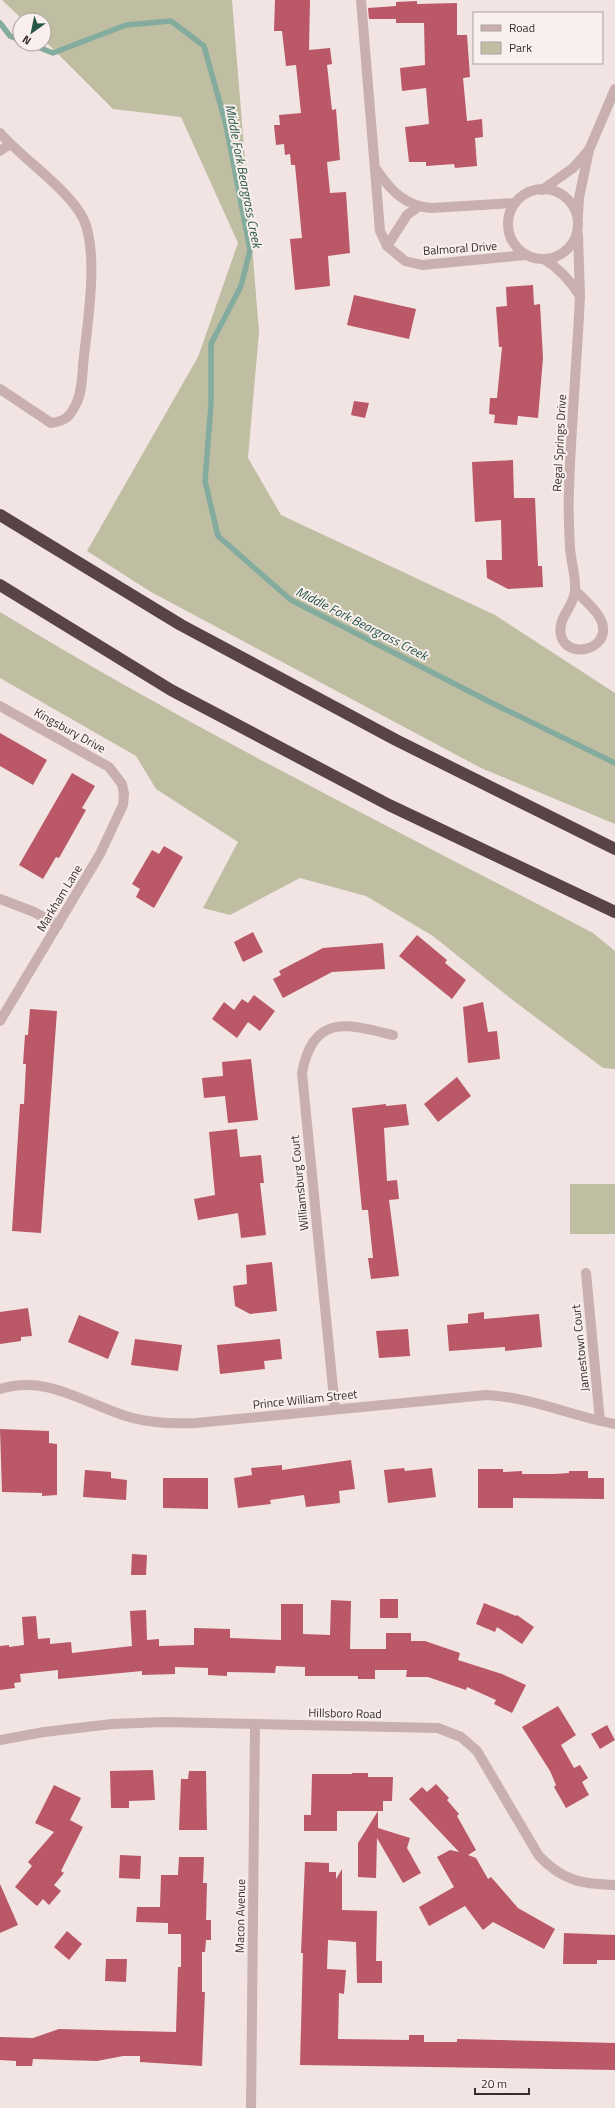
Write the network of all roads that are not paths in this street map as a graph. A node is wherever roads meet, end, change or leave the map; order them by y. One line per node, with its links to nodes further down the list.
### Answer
1 (361, 0): 7 (street)
2 (615, 89): 5 (street)
3 (0, 133): 4 (street)
4 (10, 144): 6 (street); 17 (street)
5 (589, 150): 8 (street); 11 (street)
6 (0, 152)
7 (375, 167): 10 (street); 13 (street)
8 (542, 190): 9 (street); 11 (street)
9 (515, 203): 10 (street); 14 (street)
10 (418, 207): 13 (street)
11 (578, 219): 12 (street)
12 (578, 230): 15 (street); 16 (street, Regal Springs Drive)
13 (387, 246): 14 (street, Balmoral Drive)
14 (526, 255): 15 (street)
15 (544, 259): 16 (street)
16 (580, 296): 20 (street, Regal Springs Drive)
17 (0, 389)
18 (0, 515): 23 (highway)
19 (0, 585): 25 (highway)
20 (576, 591): 20 (street)
21 (0, 706): 22 (street, Kingsbury Drive)
22 (122, 784): 26 (street, Markham Lane)
23 (615, 849)
24 (0, 900): 26 (street)
25 (615, 912)
26 (58, 925): 27 (street, Markham Lane)
27 (0, 1021)
28 (393, 1036): 31 (street, Williamsburg Court)
29 (586, 1273): 32 (street, Jamestown Court)
30 (0, 1389): 31 (street, Prince William Street)
31 (335, 1409): 32 (street, Prince William Street)
32 (600, 1421): 33 (street, Prince William Street)
33 (615, 1424)
34 (255, 1725): 35 (street, Hillsboro Road); 36 (street, Hillsboro Road); 37 (street, Macon Avenue)
35 (0, 1740)
36 (615, 1885)
37 (251, 2108)

